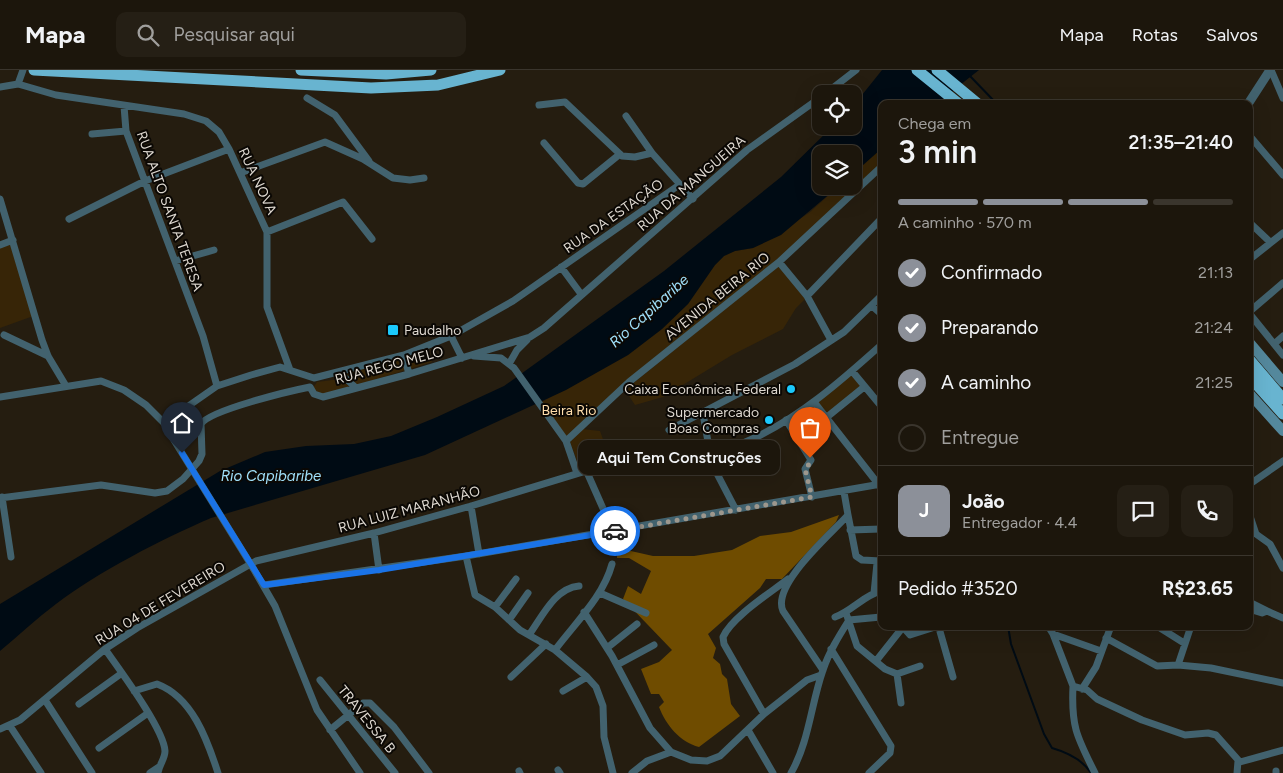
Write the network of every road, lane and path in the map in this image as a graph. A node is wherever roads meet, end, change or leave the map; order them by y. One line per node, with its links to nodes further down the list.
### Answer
1 (23, 70): 11 (street)
2 (34, 70): 5 (highway)
3 (301, 70): 10 (highway)
4 (431, 70): 10 (highway)
5 (500, 70)
6 (856, 70): 12 (street)
7 (917, 70): 16 (highway)
8 (937, 70): 17 (highway)
9 (1270, 70): 15 (street); 18 (street)
10 (359, 72)
11 (18, 84): 13 (street); 21 (street)
12 (837, 85)
13 (0, 87)
14 (307, 98): 30 (street)
15 (1283, 98)
16 (954, 100)
17 (974, 100)
18 (1251, 100)
19 (812, 103): 38 (street, RUA DA MANGUEIRA)
20 (540, 105): 28 (street)
21 (124, 106): 23 (street, RUA ALTO SANTA TERESA); 27 (street, RUA NOVA)
22 (626, 116): 29 (street)
23 (126, 131): 24 (street); 35 (street, RUA ALTO SANTA TERESA)
24 (92, 134)
25 (1253, 140): 33 (street)
26 (544, 143): 28 (street)
27 (229, 149): 32 (street, RUA NOVA); 35 (street)
28 (620, 154): 29 (street)
29 (652, 154): 36 (street)
30 (370, 163): 32 (street); 34 (street)
31 (878, 170): 51 (street, AVENIDA BEIRA RIO)
32 (240, 173): 42 (street, RUA NOVA)
33 (1283, 176)
34 (424, 178)
35 (145, 181): 39 (street); 50 (street, RUA ALTO SANTA TERESA)
36 (679, 185): 38 (street); 52 (street, RUA DA ESTAÇÃO)
37 (0, 199): 45 (street)
38 (693, 199): 54 (street, RUA DA MANGUEIRA)
39 (69, 218)
40 (878, 222): 55 (street)
41 (1253, 226): 46 (street)
42 (267, 232): 44 (street); 75 (street, RUA NOVA)
43 (1283, 232): 46 (street)
44 (372, 239)
45 (13, 240): 47 (street); 71 (street)
46 (1270, 242): 49 (street)
47 (0, 245)
48 (214, 250): 50 (street)
49 (1253, 257)
50 (175, 261): 83 (street, RUA ALTO SANTA TERESA)
51 (779, 262): 55 (street); 99 (street, AVENIDA BEIRA RIO)
52 (561, 267): 54 (street); 62 (street, RUA DA ESTAÇÃO)
53 (1283, 283): 58 (street)
54 (581, 294): 64 (street, RUA DA MANGUEIRA)
55 (807, 296): 65 (street)
56 (878, 299): 57 (street)
57 (872, 306): 59 (street); 65 (street)
58 (1253, 309)
59 (878, 311)
60 (1253, 317): 66 (street)
61 (4, 335): 71 (street)
62 (451, 336): 69 (street, RUA DA ESTAÇÃO); 72 (street)
63 (1283, 336): 66 (street)
64 (530, 337): 72 (street, RUA REGO MELO); 74 (street)
65 (831, 340): 92 (street)
66 (1274, 344): 70 (street)
67 (1253, 347): 81 (main road)
68 (878, 348): 76 (street)
69 (404, 355): 77 (street, RUA DA ESTAÇÃO); 78 (street)
70 (1283, 355)
71 (48, 356): 82 (street)
72 (465, 357): 74 (street); 78 (street, RUA REGO MELO)
73 (1253, 364): 89 (highway)
74 (512, 366): 99 (street)
75 (290, 370): 79 (street); 83 (street)
76 (852, 371): 85 (street); 90 (street)
77 (339, 372): 79 (street, RUA DA ESTAÇÃO); 86 (street)
78 (410, 374): 86 (street, RUA REGO MELO)
79 (314, 378): 84 (street)
80 (1253, 380): 93 (highway)
81 (1283, 382)
82 (66, 386): 87 (street); 96 (street)
83 (217, 386): 96 (street)
84 (310, 387): 86 (street, RUA REGO MELO); 109 (street)
85 (864, 387): 91 (street); 94 (street)
86 (356, 388)
87 (0, 397)
88 (1253, 397): 98 (main road)
89 (1283, 399)
90 (814, 402): 94 (street); 95 (street)
91 (878, 403)
92 (703, 414): 97 (street); 100 (street)
93 (1283, 414)
94 (827, 417): 105 (street)
95 (786, 420): 101 (street); 110 (street)
96 (164, 423): 129 (street, bridge)
97 (670, 430)
98 (1283, 431)
99 (566, 441): 104 (street)
100 (709, 442): 101 (street); 103 (street, RUA LUIZ MARANHÃO)
101 (710, 456): 112 (street)
102 (1283, 462): 106 (street)
103 (586, 470): 104 (street, RUA LUIZ MARANHÃO); 117 (street)
104 (577, 473): 111 (street, RUA LUIZ MARANHÃO)
105 (878, 481)
106 (1253, 482)
107 (878, 484): 108 (street)
108 (844, 492): 110 (street); 113 (street)
109 (1, 497): 121 (street)
110 (812, 497): 112 (street)
111 (472, 506): 118 (street, RUA LUIZ MARANHÃO); 119 (street)
112 (736, 510): 117 (street)
113 (848, 515): 116 (street); 127 (street)
114 (1253, 527): 124 (street)
115 (878, 529): 116 (street)
116 (850, 530): 122 (street)
117 (612, 531): 119 (street)
118 (374, 533): 125 (street); 126 (street, RUA LUIZ MARANHÃO)
119 (479, 554): 120 (street)
120 (466, 556): 125 (street); 135 (street)
121 (11, 557)
122 (878, 562)
123 (612, 564): 133 (street)
124 (1283, 568)
125 (379, 570): 129 (street)
126 (238, 571): 161 (street, RUA 04 DE FEVEREIRO)
127 (790, 578): 169 (street); 185 (street)
128 (516, 579): 135 (street)
129 (264, 585): 189 (street)
130 (579, 586): 155 (street)
131 (878, 592): 140 (street)
132 (528, 593): 144 (street)
133 (600, 593): 138 (street); 139 (street)
134 (1253, 604): 137 (street)
135 (495, 607): 144 (street)
136 (1253, 610): 137 (street)
137 (1267, 611): 143 (street)
138 (584, 612): 160 (street); 163 (street)
139 (646, 613)
140 (848, 616): 141 (street); 142 (street); 162 (street); 165 (street)
141 (835, 617)
142 (878, 617)
143 (1283, 618)
144 (508, 620): 155 (street)
145 (637, 624): 160 (street)
146 (901, 630): 165 (street)
147 (906, 630): 148 (street)
148 (926, 630)
149 (940, 630): 174 (street)
150 (1050, 630): 154 (street)
151 (1109, 630): 156 (street)
152 (1163, 630): 157 (street)
153 (1189, 630): 157 (street)
154 (1053, 634): 164 (street); 177 (street)
155 (529, 635): 158 (street)
156 (1106, 638): 164 (street); 167 (street)
157 (1184, 643): 167 (street)
158 (546, 644): 163 (street); 173 (street)
159 (654, 645): 166 (street)
160 (607, 648): 166 (street)
161 (105, 649): 170 (street); 181 (street, RUA 04 DE FEVEREIRO)
162 (831, 649): 169 (street); 207 (street)
163 (555, 650): 172 (street)
164 (1102, 651): 178 (street)
165 (876, 661): 171 (street)
166 (617, 665): 193 (street)
167 (1178, 665): 176 (street)
168 (920, 666): 171 (street)
169 (822, 672): 185 (street); 206 (street)
170 (122, 673): 179 (street); 183 (street)
171 (897, 674): 182 (street)
172 (587, 676): 180 (street); 203 (street)
173 (511, 677)
174 (953, 677)
175 (320, 680): 186 (street, TRAVESSA B)
176 (1283, 683)
177 (1073, 686): 178 (street); 208 (street)
178 (1082, 689): 194 (street)
179 (134, 691): 184 (street); 199 (street)
180 (562, 691)
181 (45, 700): 187 (street, RUA 04 DE FEVEREIRO); 197 (street)
182 (901, 703)
183 (79, 704)
184 (148, 713): 191 (street); 195 (street)
185 (764, 714): 190 (street)
186 (348, 716): 189 (street); 201 (street, TRAVESSA B); 202 (street)
187 (10, 726): 188 (street, RUA 04 DE FEVEREIRO); 196 (street)
188 (0, 729)
189 (330, 730): 200 (street)
190 (748, 730): 193 (street); 205 (street)
191 (99, 748)
192 (1283, 750): 194 (street)
193 (671, 752): 204 (street)
194 (1238, 760): 209 (street)
195 (158, 770): 198 (street)
196 (41, 773)
197 (92, 773)
198 (150, 773)
199 (218, 773)
200 (360, 773)
201 (395, 773)
202 (429, 773)
203 (613, 773)
204 (632, 773)
205 (773, 773)
206 (791, 773)
207 (869, 773)
208 (1095, 773)
209 (1237, 773)

